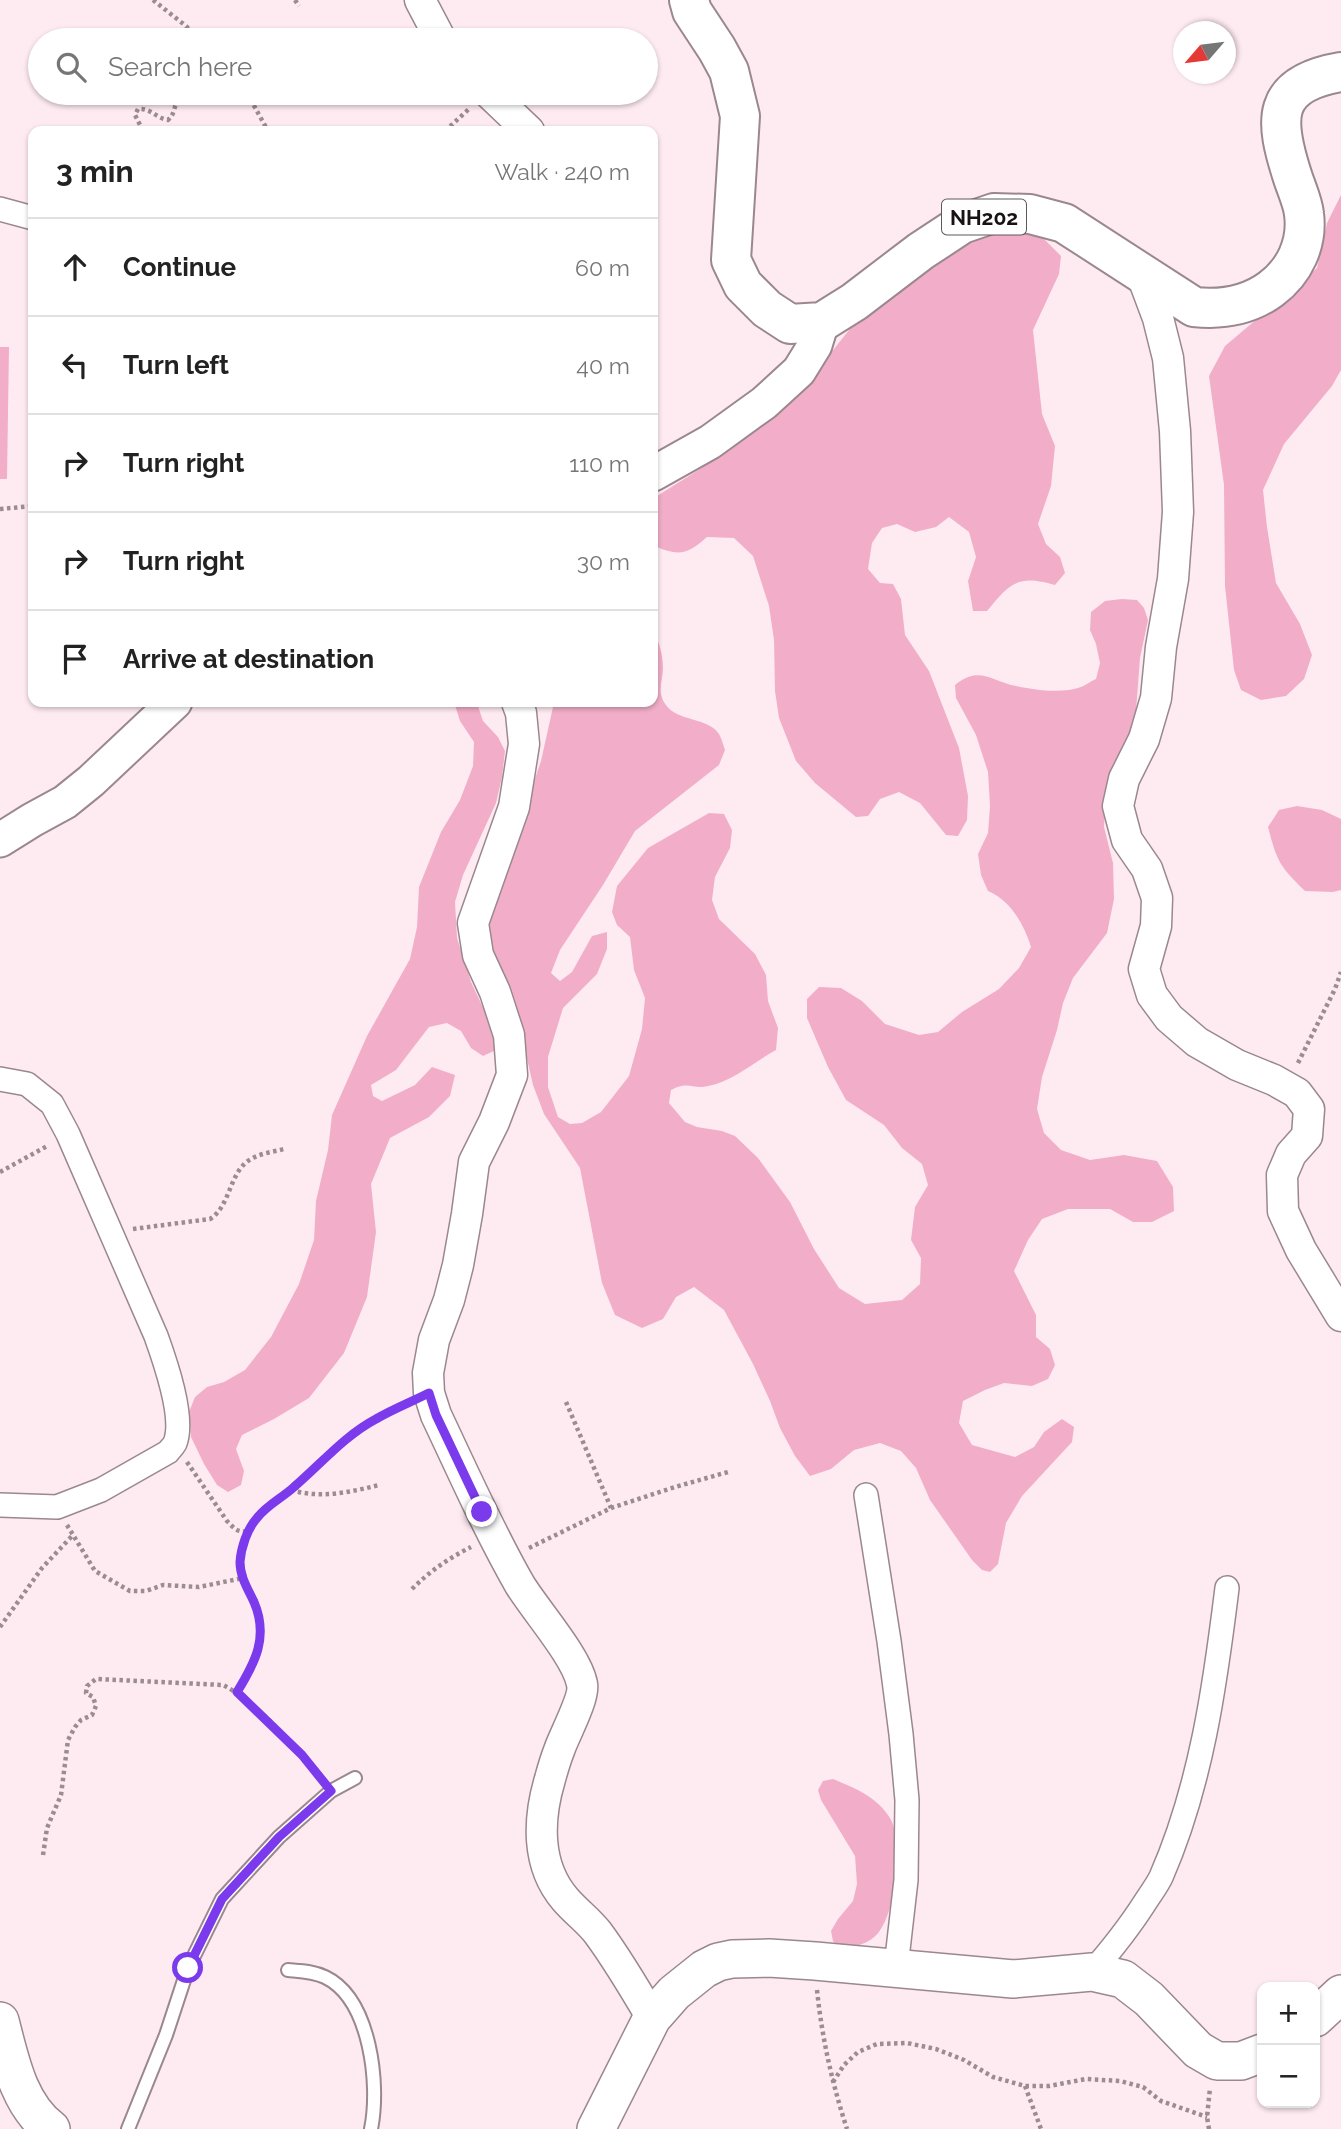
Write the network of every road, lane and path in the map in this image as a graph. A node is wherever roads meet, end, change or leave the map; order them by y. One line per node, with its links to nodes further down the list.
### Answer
1 (153, 0): 6 (path)
2 (295, 0): 5 (path)
3 (420, 0): 7 (street)
4 (689, 0): 20 (highway)
5 (299, 6)
6 (188, 28)
7 (435, 28)
8 (1341, 72): 19 (highway, NH202)
9 (176, 105): 13 (path)
10 (254, 105): 14 (path)
11 (474, 105): 15 (path)
12 (494, 105): 16 (street)
13 (140, 126)
14 (265, 126)
15 (451, 126)
16 (523, 126)
17 (0, 209): 18 (street)
18 (28, 217)
19 (1140, 271): 20 (highway, NH202); 29 (street)
20 (821, 322): 21 (main road)
21 (658, 471)
22 (28, 506): 23 (path)
23 (0, 509)
24 (170, 707): 26 (main road)
25 (519, 707): 35 (street)
26 (0, 840)
27 (1341, 972): 29 (path)
28 (0, 1079): 30 (street)
29 (1286, 1086): 34 (street)
30 (68, 1134): 32 (path); 33 (street)
31 (284, 1149): 33 (path)
32 (0, 1172)
33 (112, 1237): 37 (street)
34 (1341, 1316)
35 (429, 1393): 40 (path); 47 (street)
36 (566, 1402): 44 (path)
37 (175, 1443): 43 (street); 45 (path)
38 (728, 1472): 44 (path)
39 (379, 1485): 40 (path)
40 (291, 1490): 45 (path)
41 (866, 1495): 57 (street)
42 (0, 1505): 43 (street)
43 (57, 1507): 46 (path)
44 (611, 1508): 47 (path)
45 (248, 1531): 48 (path)
46 (72, 1536): 48 (path); 51 (path)
47 (500, 1548): 50 (path); 62 (street)
48 (243, 1578): 52 (path)
49 (1227, 1588): 59 (street)
50 (412, 1589)
51 (0, 1626)
52 (237, 1692): 54 (path); 55 (path)
53 (355, 1778): 54 (lane)
54 (331, 1791): 70 (lane)
55 (43, 1855)
56 (815, 1961): 57 (main road); 62 (main road); 66 (path)
57 (896, 1967): 59 (main road)
58 (288, 1970): 71 (lane)
59 (1092, 1972): 65 (main road)
60 (1341, 1994): 61 (main road)
61 (1320, 2013)
62 (652, 2018): 72 (main road)
63 (0, 2021): 69 (main road)
64 (1257, 2055): 65 (main road)
65 (1217, 2061): 68 (path)
66 (833, 2082): 67 (path); 73 (path)
67 (1025, 2085): 68 (path); 74 (path)
68 (1207, 2116): 75 (path)
69 (51, 2129)
70 (128, 2129)
71 (371, 2129)
72 (596, 2129)
73 (847, 2129)
74 (1041, 2129)
75 (1209, 2129)

